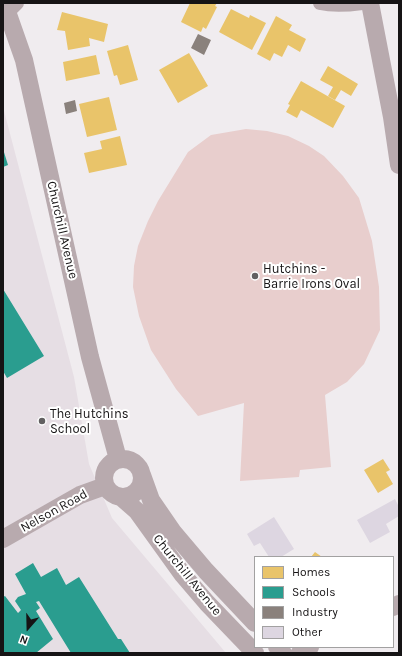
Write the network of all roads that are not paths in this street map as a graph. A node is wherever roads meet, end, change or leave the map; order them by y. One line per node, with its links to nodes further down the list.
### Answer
1 (320, 3): 2 (street)
2 (362, 3)
3 (370, 3): 5 (street)
4 (10, 6): 6 (street, Churchill Avenue)
5 (399, 165)
6 (118, 459): 7 (street); 8 (street)
7 (142, 475): 9 (street); 11 (street, Churchill Avenue)
8 (105, 486): 9 (street); 10 (street, Nelson Road)
9 (121, 497): 12 (street, Churchill Avenue)
10 (3, 539)
11 (254, 623)
12 (255, 653)

